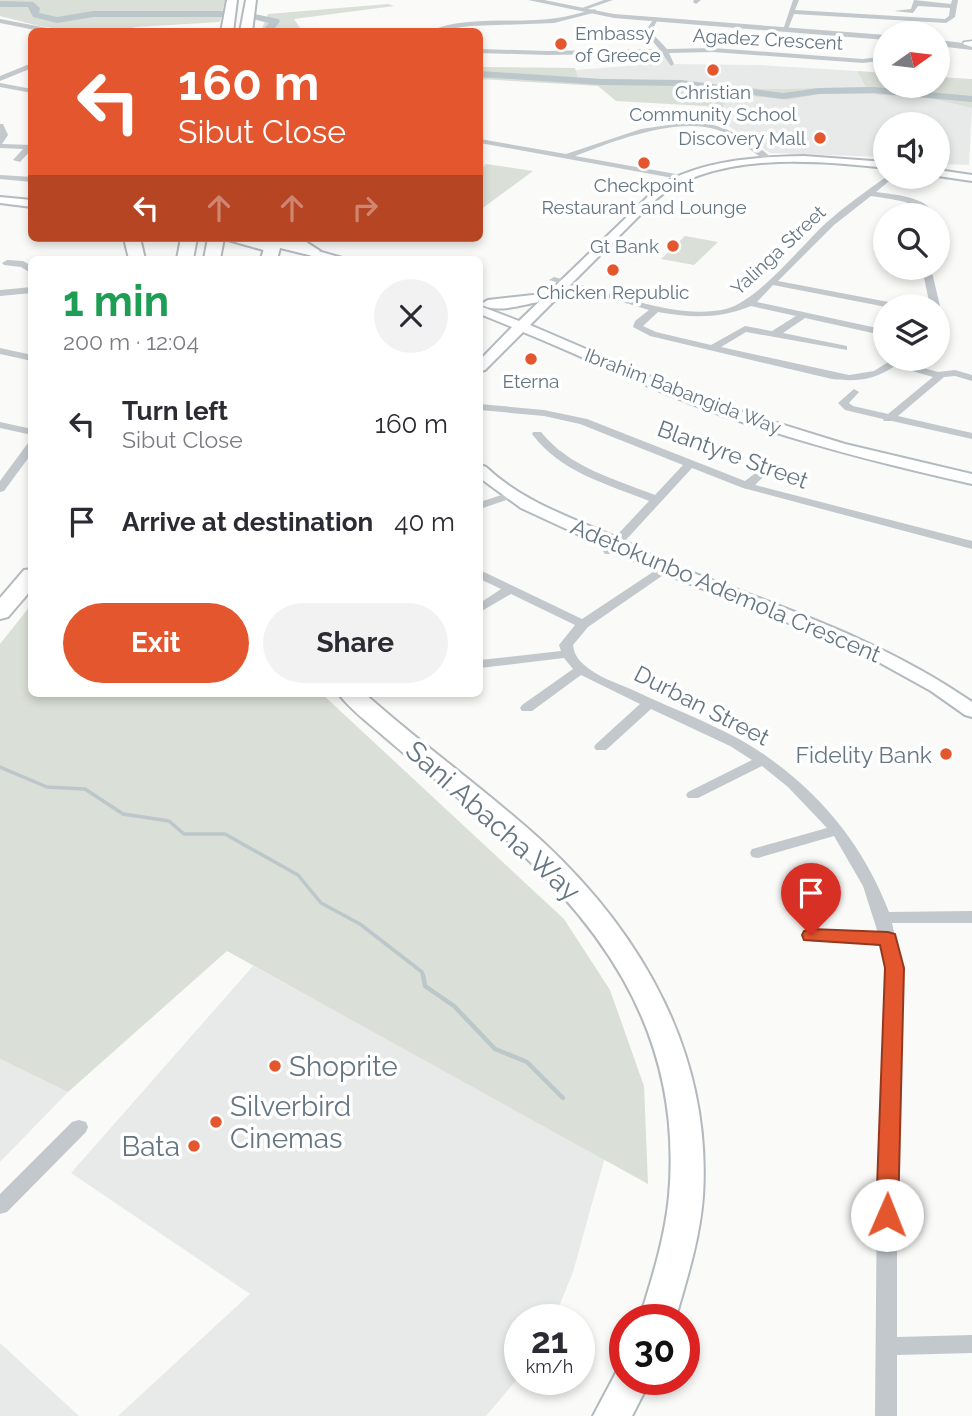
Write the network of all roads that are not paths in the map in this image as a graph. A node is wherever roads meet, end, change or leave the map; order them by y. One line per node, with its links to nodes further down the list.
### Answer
1 (251, 0): 16 (highway)
2 (532, 0): 10 (street)
3 (542, 0): 10 (street)
4 (610, 0): 10 (street)
5 (796, 0): 11 (street)
6 (232, 1): 15 (highway)
7 (916, 2): 8 (street); 9 (street)
8 (954, 3): 11 (street)
9 (844, 7)
10 (587, 11): 12 (street); 17 (street); 18 (street)
11 (791, 12): 18 (street)
12 (655, 19): 18 (street); 22 (street)
13 (1, 22): 14 (street)
14 (35, 28)
15 (227, 28)
16 (246, 28)
17 (451, 28)
18 (786, 28): 19 (street)
19 (873, 35)
20 (950, 43): 21 (street)
21 (971, 45)
22 (664, 50): 23 (street, Agadez Crescent); 24 (street, Agadez Crescent); 27 (street)
23 (483, 51)
24 (873, 59)
25 (19, 63): 26 (street)
26 (28, 64)
27 (671, 64)
28 (28, 67): 29 (street)
29 (0, 79)
30 (0, 85): 31 (street)
31 (28, 90)
32 (0, 127): 34 (street)
33 (483, 142): 37 (street)
34 (0, 144): 35 (street)
35 (28, 147)
36 (28, 149): 39 (street)
37 (568, 156): 38 (street); 44 (street)
38 (768, 159): 40 (main road); 44 (main road)
39 (17, 160)
40 (873, 162)
41 (950, 172): 42 (main road)
42 (972, 175)
43 (0, 177): 45 (street)
44 (679, 177): 56 (main road)
45 (28, 180)
46 (875, 189): 47 (street, Yalinga Street)
47 (869, 194): 50 (street); 57 (street, Yalinga Street)
48 (0, 198): 49 (main road)
49 (28, 202)
50 (916, 203)
51 (254, 242): 52 (main road)
52 (276, 245): 53 (highway)
53 (307, 256)
54 (7, 263): 55 (street)
55 (28, 268)
56 (559, 282): 61 (main road); 65 (street, Yalinga Street)
57 (770, 282): 60 (street); 62 (street, Yalinga Street)
58 (28, 290): 59 (street)
59 (0, 293)
60 (873, 302)
61 (536, 303): 63 (main road); 67 (main road); 70 (main road)
62 (750, 303): 65 (street, Yalinga Street); 66 (street)
63 (483, 306)
64 (483, 307): 67 (main road, Ibrahim Babangida Way)
65 (657, 308): 73 (street)
66 (803, 315): 68 (street); 69 (street)
67 (510, 325): 70 (main road, Ibrahim Babangida Way); 77 (main road)
68 (792, 325): 71 (street); 72 (street)
69 (873, 330)
70 (550, 333): 91 (main road, Ibrahim Babangida Way); 94 (main road, Ibrahim Babangida Way)
71 (773, 335): 72 (street); 73 (street)
72 (802, 342): 74 (street)
73 (712, 348): 78 (street)
74 (843, 348)
75 (0, 351): 76 (street)
76 (28, 357)
77 (483, 360)
78 (881, 371)
79 (926, 371): 80 (street)
80 (938, 375): 81 (street); 84 (street)
81 (972, 378)
82 (854, 392): 84 (street)
83 (483, 407): 90 (street, Blantyre Street)
84 (888, 419): 88 (street)
85 (0, 425): 86 (street)
86 (28, 431)
87 (537, 434): 97 (street)
88 (972, 436)
89 (28, 450): 96 (street)
90 (691, 463): 95 (street, Blantyre Street); 97 (street)
91 (972, 469)
92 (483, 476): 98 (main road, Adetokunbo Ademola Crescent)
93 (796, 476): 95 (street)
94 (972, 478)
95 (747, 486): 99 (street, Blantyre Street)
96 (0, 489)
97 (655, 499): 100 (street)
98 (496, 500): 100 (main road, Adetokunbo Ademola Crescent)
99 (972, 545)
100 (613, 547): 101 (main road, Adetokunbo Ademola Crescent)
101 (660, 571): 107 (street); 114 (main road, Adetokunbo Ademola Crescent); 115 (main road, Adetokunbo Ademola Crescent)
102 (483, 576): 104 (street)
103 (28, 580): 105 (highway)
104 (510, 589): 106 (street); 107 (street)
105 (15, 598)
106 (483, 606)
107 (583, 624): 108 (street)
108 (567, 654): 109 (street); 110 (street, Durban Street)
109 (483, 664)
110 (580, 670): 112 (street, Durban Street); 113 (street)
111 (355, 697): 127 (highway, Sani Abacha Way)
112 (649, 703): 116 (street); 117 (street, Durban Street)
113 (527, 708)
114 (972, 711)
115 (972, 726)
116 (601, 747)
117 (763, 761): 118 (street); 119 (street, Durban Street)
118 (693, 795)
119 (838, 830): 120 (street); 122 (street, Durban Street)
120 (758, 853)
121 (972, 917): 122 (street)
122 (883, 918): 124 (street, Durban Street)
123 (811, 935): 124 (street)
124 (888, 939): 129 (street, Durban Street)
125 (79, 1127): 126 (street)
126 (0, 1206)
127 (661, 1304)
128 (972, 1344): 129 (street)
129 (888, 1346): 132 (street, Durban Street)
130 (623, 1395): 131 (highway)
131 (612, 1416)
132 (886, 1416)

